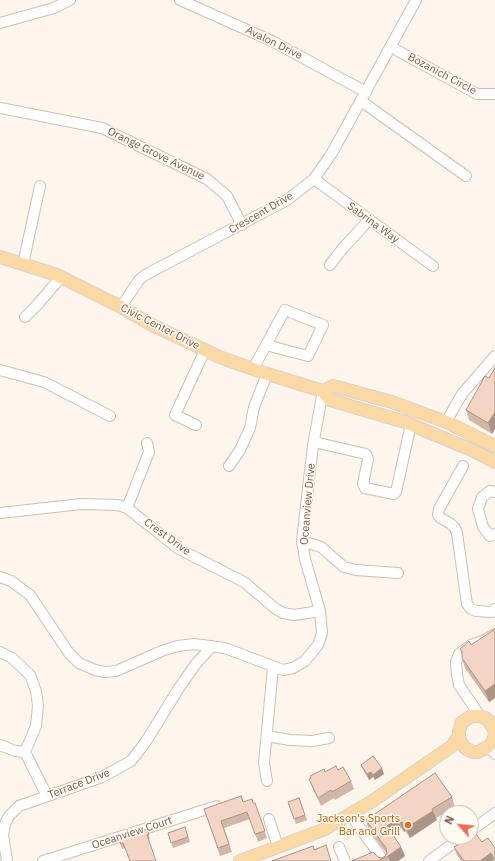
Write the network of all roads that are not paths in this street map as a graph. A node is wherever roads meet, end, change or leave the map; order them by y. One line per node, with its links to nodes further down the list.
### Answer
1 (70, 0): 4 (street)
2 (180, 0): 7 (street, Avalon Drive)
3 (416, 0): 5 (street, Crescent Drive)
4 (0, 23)
5 (391, 47): 6 (street, Bozanich Circle); 7 (street, Crescent Drive)
6 (495, 94)
7 (364, 96): 9 (street, Avalon Drive); 10 (street, Crescent Drive)
8 (0, 108): 13 (street, Orange Grove Avenue)
9 (466, 176)
10 (314, 179): 12 (street, Sabrina Way); 13 (street, Crescent Drive)
11 (40, 186): 15 (street)
12 (369, 220): 16 (street); 17 (street, Sabrina Way)
13 (242, 225): 19 (street, Crescent Drive)
14 (0, 257): 15 (main road, Civic Center Drive)
15 (23, 264): 18 (main road, Civic Center Drive)
16 (330, 265)
17 (433, 266)
18 (61, 277): 19 (main road, Civic Center Drive); 20 (street)
19 (121, 307): 22 (main road, Civic Center Drive)
20 (25, 317)
21 (266, 345): 21 (street); 24 (street)
22 (206, 350): 24 (main road, Civic Center Drive); 31 (street)
23 (495, 356): 29 (street)
24 (253, 369): 26 (main road, Civic Center Drive)
25 (0, 370): 28 (street)
26 (267, 374): 27 (main road, Civic Center Drive); 36 (street)
27 (323, 390): 29 (main road, Civic Center Drive); 30 (main road, Civic Center Drive); 32 (street, Oceanview Drive)
28 (110, 416)
29 (446, 422): 30 (main road); 34 (main road, Civic Center Drive)
30 (408, 423): 32 (street); 35 (main road, Civic Center Drive)
31 (196, 425)
32 (314, 442): 42 (street, Oceanview Drive)
33 (147, 443): 39 (street)
34 (495, 446)
35 (495, 462)
36 (229, 466)
37 (463, 466): 45 (street)
38 (495, 492): 41 (street)
39 (127, 508): 40 (street, Crest Drive); 46 (street, Crest Drive)
40 (0, 513)
41 (495, 534)
42 (302, 541): 43 (street); 46 (street, Oceanview Drive)
43 (398, 573)
44 (0, 577): 48 (street, Oceanview Drive)
45 (495, 609)
46 (320, 611): 50 (street, Oceanview Drive)
47 (495, 634): 51 (street)
48 (212, 646): 50 (street, Oceanview Drive); 61 (street, Terrace Drive)
49 (0, 652): 59 (street)
50 (274, 667): 53 (street)
51 (487, 717): 52 (main road); 54 (main road)
52 (495, 733): 58 (main road)
53 (267, 736): 55 (street); 60 (street)
54 (459, 736): 57 (main road); 68 (main road)
55 (328, 738)
56 (0, 745): 59 (street)
57 (469, 751): 58 (main road); 65 (main road)
58 (492, 751)
59 (26, 752): 61 (street)
60 (267, 781)
61 (46, 796): 73 (street, Terrace Drive)
62 (221, 804): 74 (street, Oceanview Court)
63 (495, 813): 66 (street)
64 (269, 819): 68 (street)
65 (355, 821): 70 (street); 76 (main road)
66 (479, 825)
67 (452, 845): 72 (street)
68 (278, 847): 75 (main road)
69 (339, 847): 77 (street)
70 (381, 857): 71 (street)
71 (367, 858)
72 (432, 860)
73 (6, 861)
74 (43, 861)
75 (240, 861)
76 (262, 861)
77 (345, 861)

